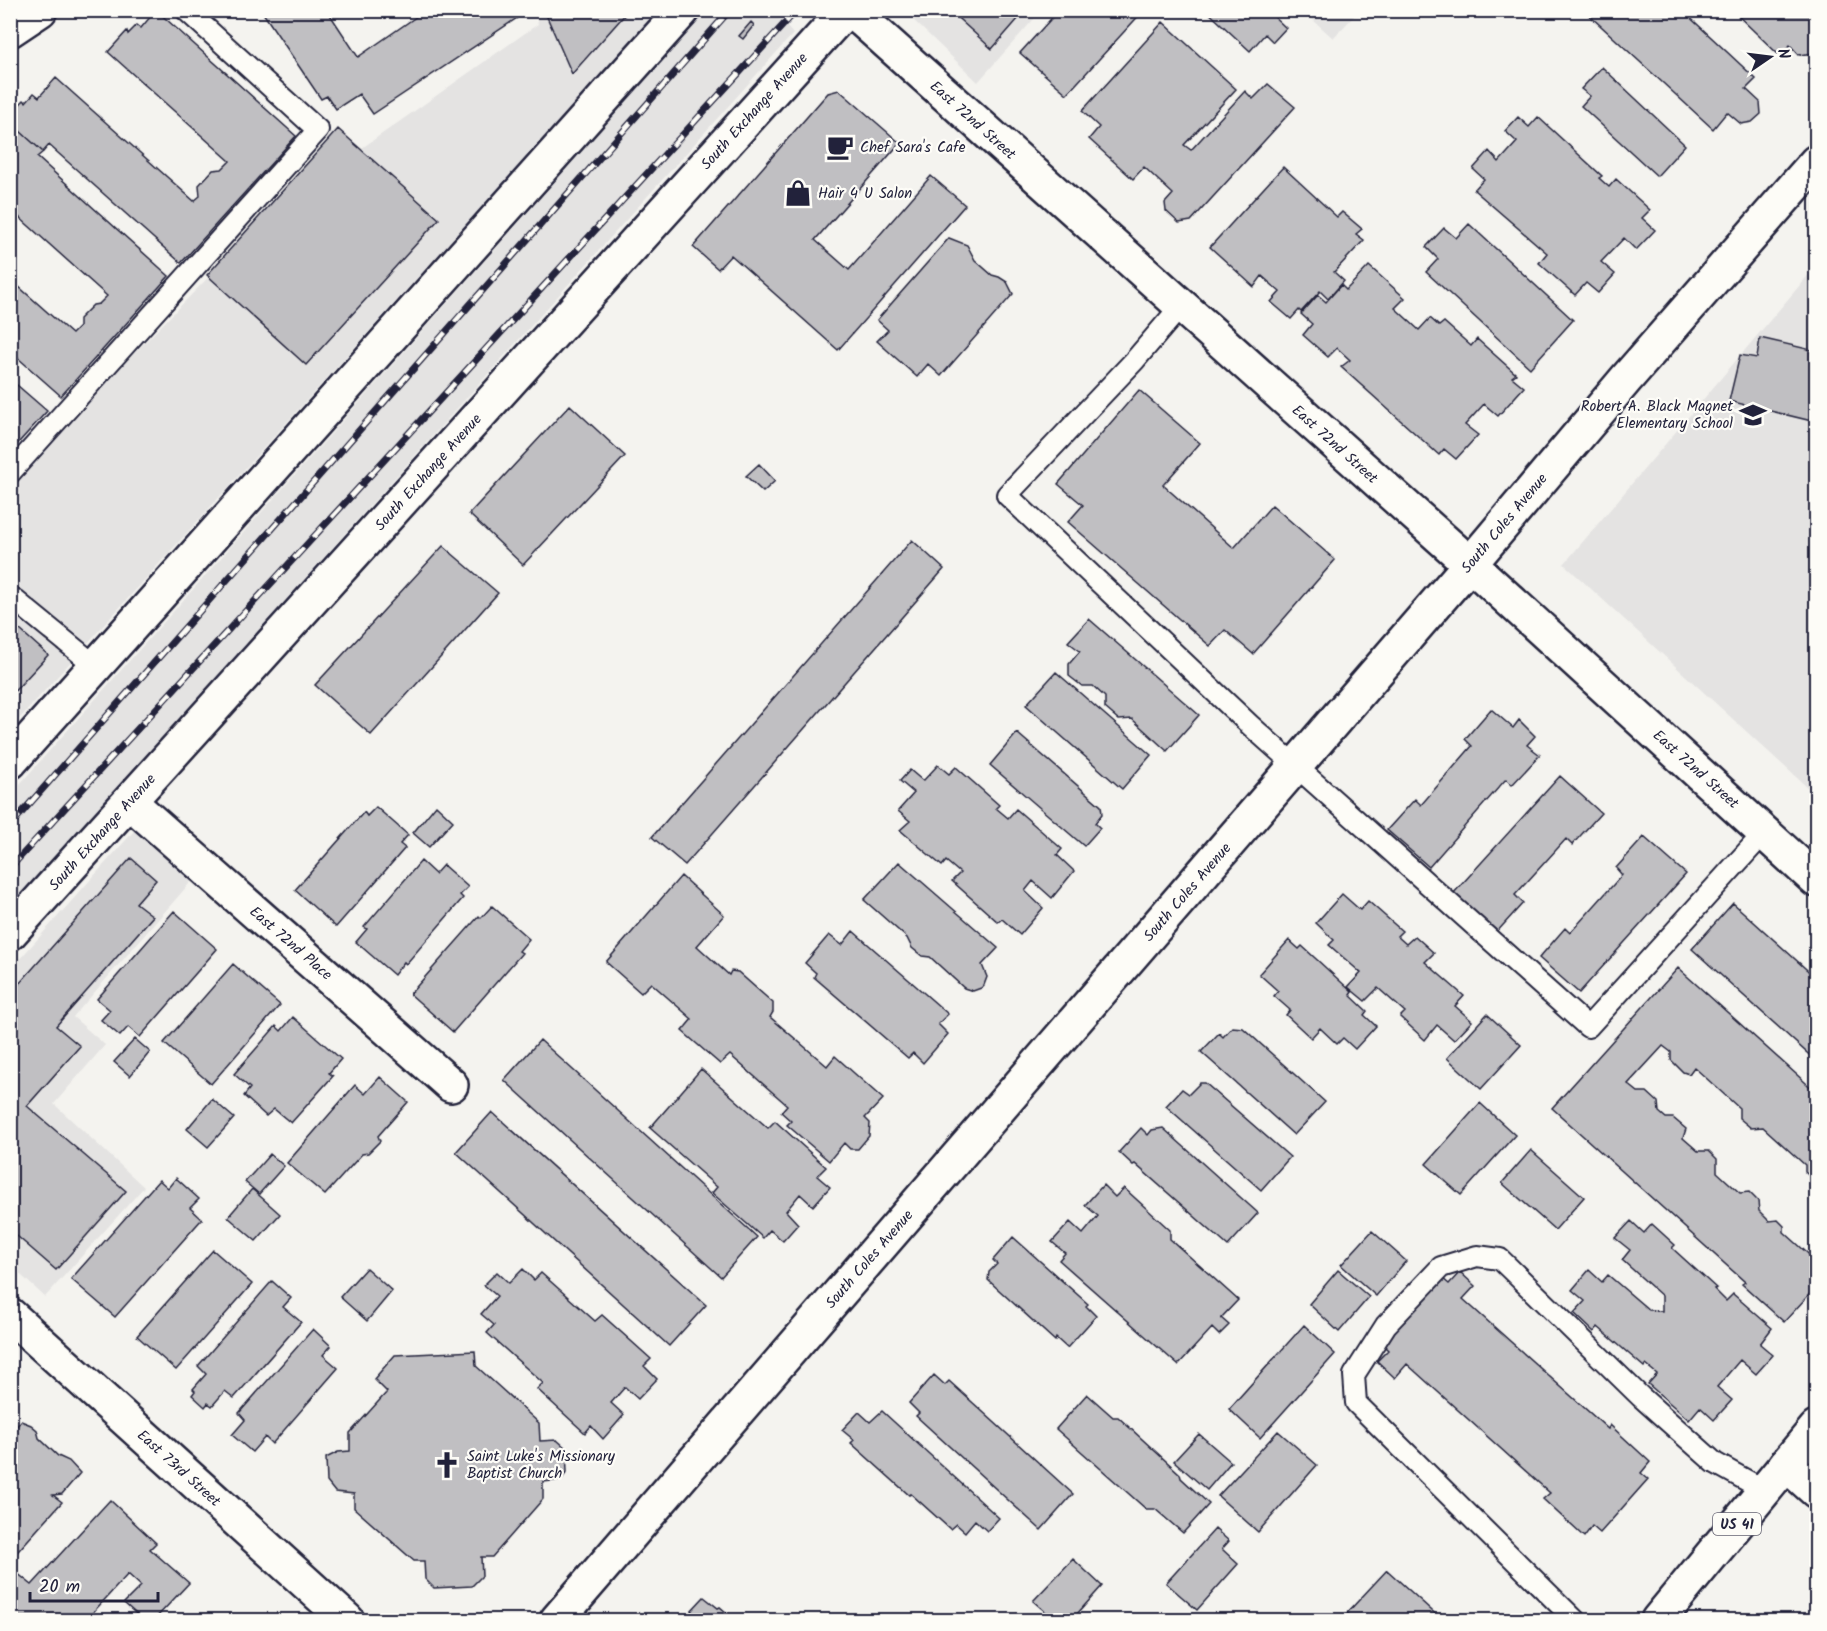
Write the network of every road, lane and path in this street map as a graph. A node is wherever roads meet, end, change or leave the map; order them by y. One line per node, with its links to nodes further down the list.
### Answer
1 (39, 10): 5 (street)
2 (186, 10): 8 (lane)
3 (683, 10): 11 (street)
4 (848, 10): 7 (street, East 72nd Street); 14 (street, South Exchange Avenue)
5 (10, 30)
6 (1816, 162): 9 (street, South Coles Avenue)
7 (1181, 306): 9 (street, East 72nd Street); 13 (lane)
8 (10, 473)
9 (1470, 564): 13 (street, South Coles Avenue); 15 (street, East 72nd Street)
10 (10, 596): 11 (lane)
11 (97, 667): 12 (street)
12 (10, 762)
13 (1296, 765): 15 (lane); 25 (street, South Coles Avenue)
14 (130, 802): 17 (street, South Exchange Avenue); 18 (street, East 72nd Place)
15 (1765, 832): 16 (street, East 72nd Street)
16 (1816, 880)
17 (10, 933)
18 (451, 1085)
19 (10, 1315): 24 (street, East 73rd Street)
20 (1816, 1428): 21 (street, US 41)
21 (1786, 1464): 22 (street, US 41); 23 (street)
22 (1764, 1490): 26 (lane); 27 (street, US 41)
23 (1816, 1491)
24 (347, 1620)
25 (557, 1620)
26 (1575, 1620)
27 (1659, 1620)

